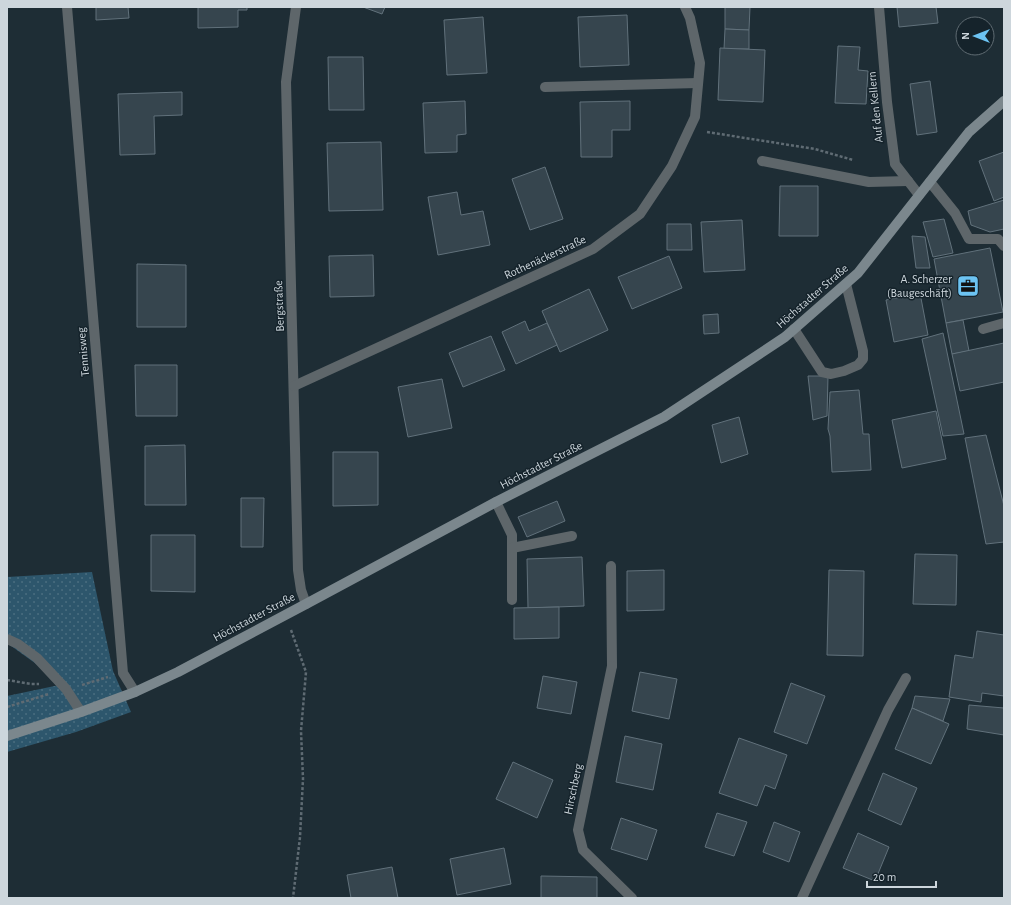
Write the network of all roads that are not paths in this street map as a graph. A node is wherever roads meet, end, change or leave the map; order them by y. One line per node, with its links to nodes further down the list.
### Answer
1 (67, 7): 26 (street, Tennisweg)
2 (296, 7): 17 (street, Bergstraße)
3 (685, 7): 5 (street, Rothenäckerstraße)
4 (879, 7): 9 (street, Auf den Kellern)
5 (698, 83): 6 (street); 17 (street, Rothenäckerstraße)
6 (545, 87)
7 (1004, 101): 10 (street, Höchstadter Straße)
8 (762, 161): 9 (street)
9 (908, 181): 11 (street, Auf den Kellern)
10 (930, 182): 11 (street, Höchstadter Straße); 12 (street)
11 (919, 195): 13 (street, Höchstadter Straße)
12 (1004, 246)
13 (846, 284): 15 (street, Höchstadter Straße); 15 (street)
14 (1004, 323): 16 (street)
15 (794, 329): 18 (street, Höchstadter Straße)
16 (983, 329)
17 (294, 386): 23 (street, Bergstraße)
18 (496, 502): 20 (street); 23 (street, Höchstadter Straße)
19 (572, 536): 20 (street)
20 (512, 548): 22 (street)
21 (611, 566): 29 (street, Hirschberg)
22 (512, 600)
23 (306, 604): 26 (street, Höchstadter Straße)
24 (7, 639): 27 (street)
25 (906, 678): 30 (street)
26 (135, 692): 27 (street, Höchstadter Straße)
27 (81, 712): 28 (street, Höchstadter Straße)
28 (7, 736)
29 (632, 898)
30 (802, 898)

